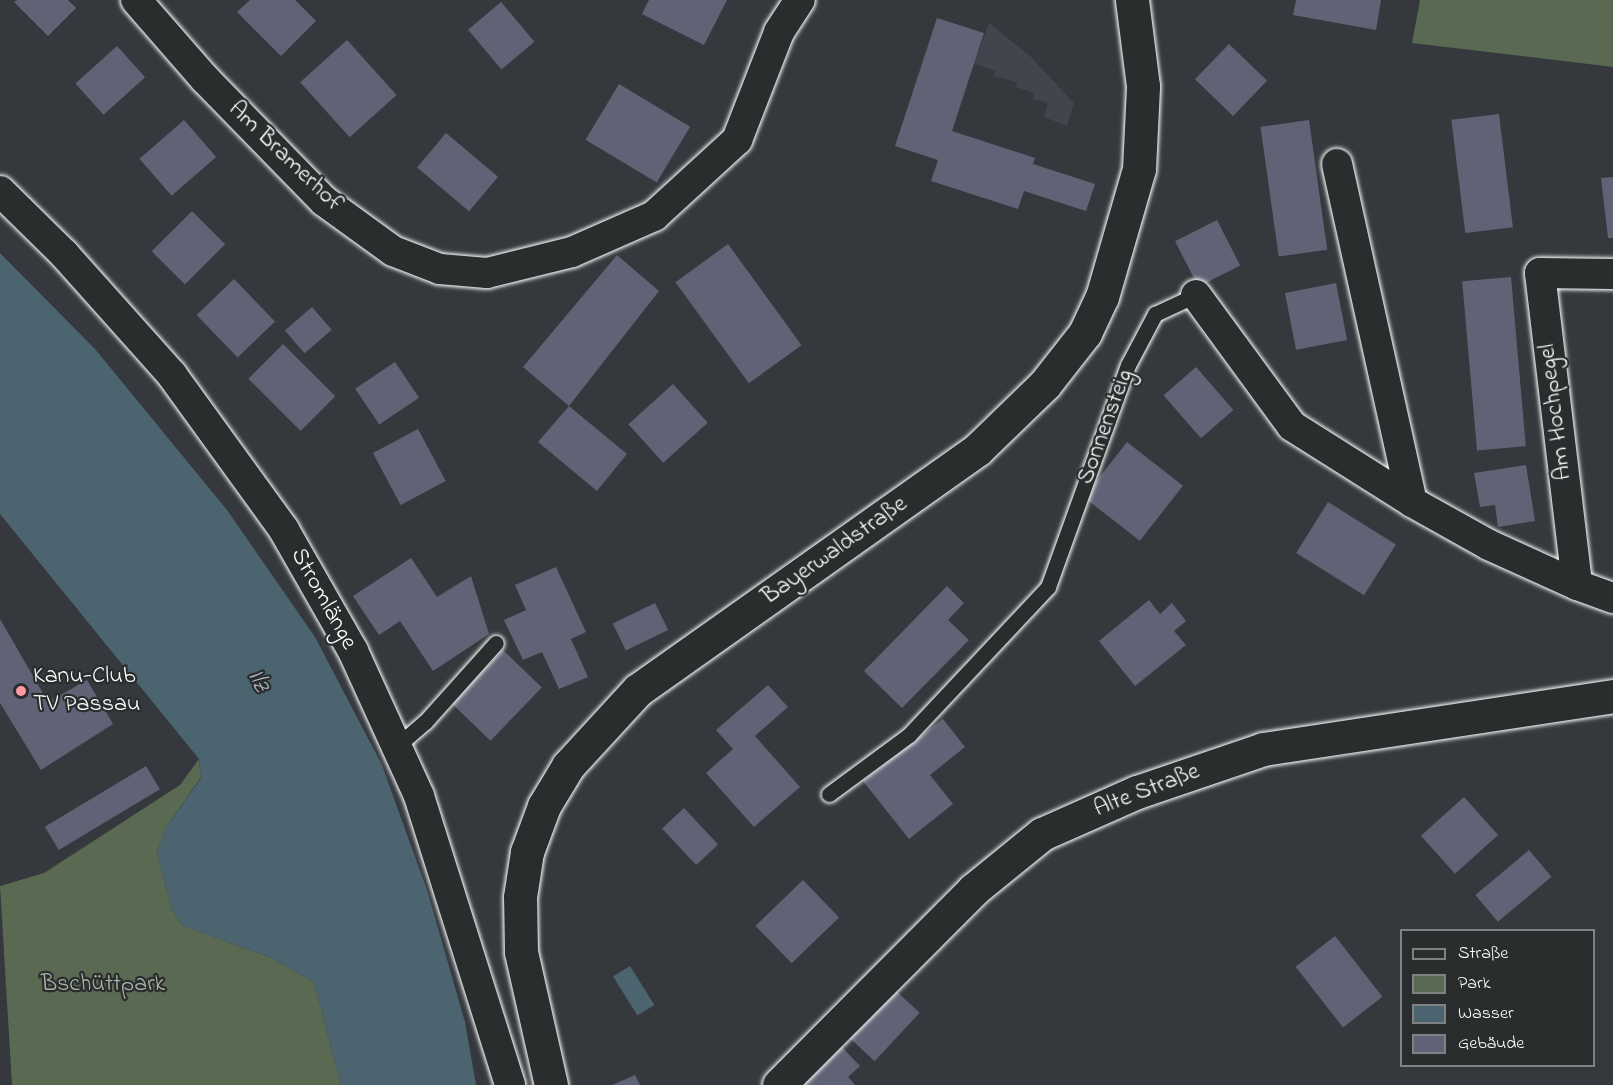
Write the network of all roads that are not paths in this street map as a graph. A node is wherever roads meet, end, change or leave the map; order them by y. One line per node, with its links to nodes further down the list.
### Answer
1 (136, 0): 2 (street, Am Bramerhof)
2 (800, 0)
3 (1132, 0): 16 (main road, Bayerwaldstraße)
4 (1336, 164): 8 (street)
5 (0, 190): 13 (street, Stromlänge)
6 (1613, 274): 9 (street, Am Hochpegel)
7 (1196, 295): 8 (street, Sonnensteig); 14 (lane, Sonnensteig)
8 (1412, 502): 9 (street, Sonnensteig)
9 (1577, 585): 10 (street)
10 (1613, 598)
11 (496, 643): 13 (lane)
12 (1613, 696): 17 (main road, Alte Straße)
13 (396, 746): 15 (street, Stromlänge)
14 (829, 794)
15 (510, 1085)
16 (551, 1085)
17 (779, 1085)

